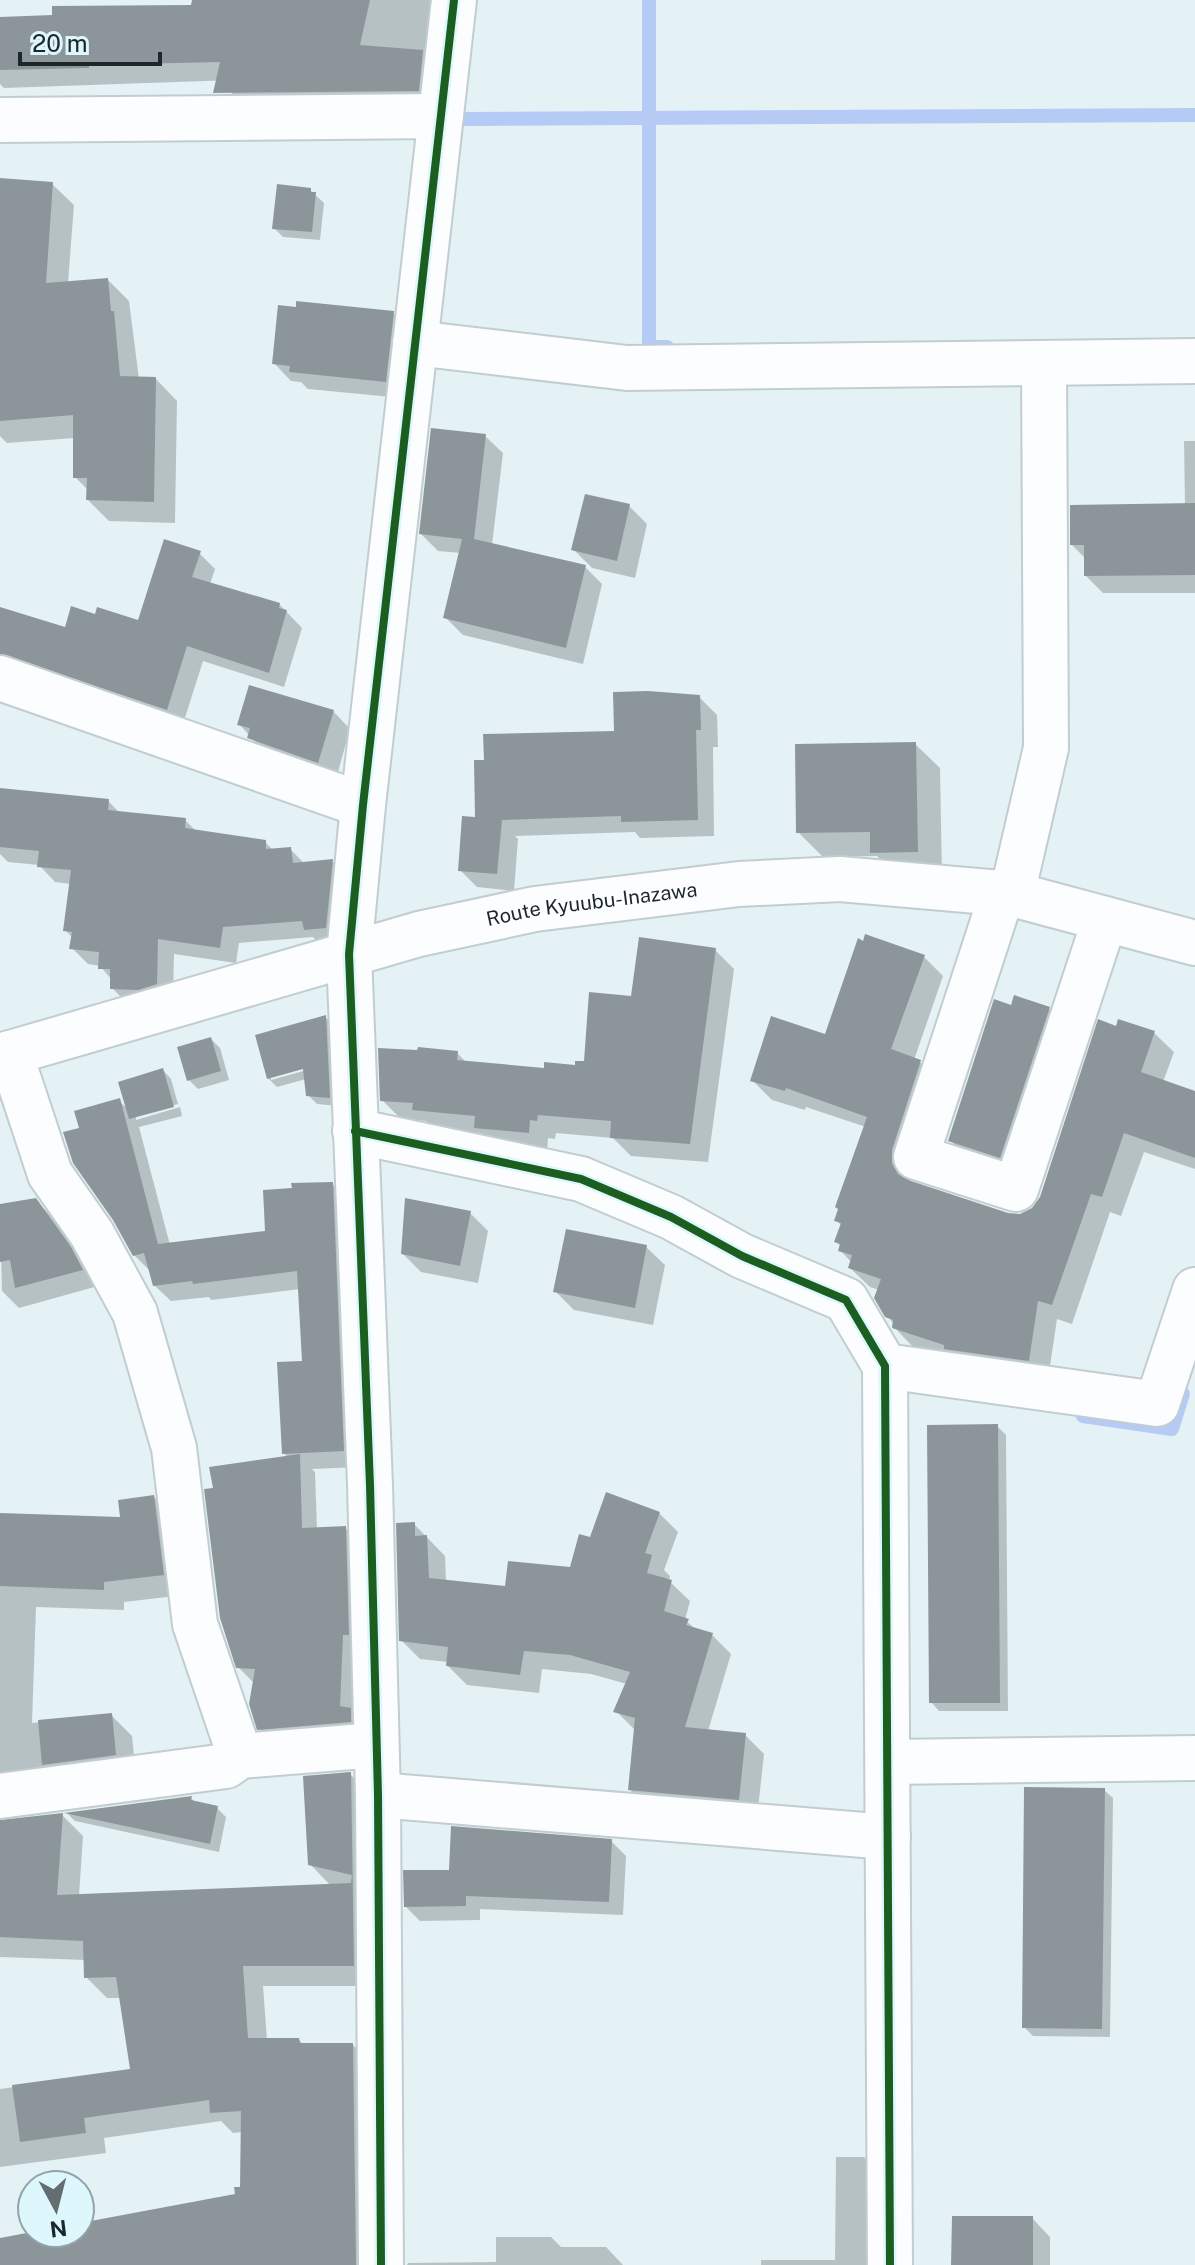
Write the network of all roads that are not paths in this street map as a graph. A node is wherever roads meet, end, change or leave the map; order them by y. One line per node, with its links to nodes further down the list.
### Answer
1 (454, 0): 2 (street)
2 (441, 116): 3 (street); 4 (street)
3 (0, 120)
4 (415, 343): 6 (street); 8 (street)
5 (1195, 361): 6 (street)
6 (1044, 363): 9 (street)
7 (0, 678): 8 (street)
8 (363, 805): 12 (street)
9 (1007, 894): 10 (street, Route Kyuubu-Inazawa); 10 (street); 12 (street, Route Kyuubu-Inazawa)
10 (1105, 919): 11 (street, Route Kyuubu-Inazawa)
11 (1195, 943)
12 (349, 954): 13 (street, Route Kyuubu-Inazawa); 14 (street)
13 (5, 1055): 18 (street)
14 (355, 1131): 16 (street); 17 (street)
15 (1195, 1290): 16 (street)
16 (885, 1366): 20 (street)
17 (376, 1745): 18 (street); 21 (street)
18 (240, 1756): 22 (street)
19 (1195, 1758): 20 (street)
20 (888, 1762): 23 (street)
21 (378, 1795): 23 (street); 24 (street)
22 (0, 1796)
23 (888, 1837): 25 (street)
24 (381, 2265)
25 (890, 2265)

